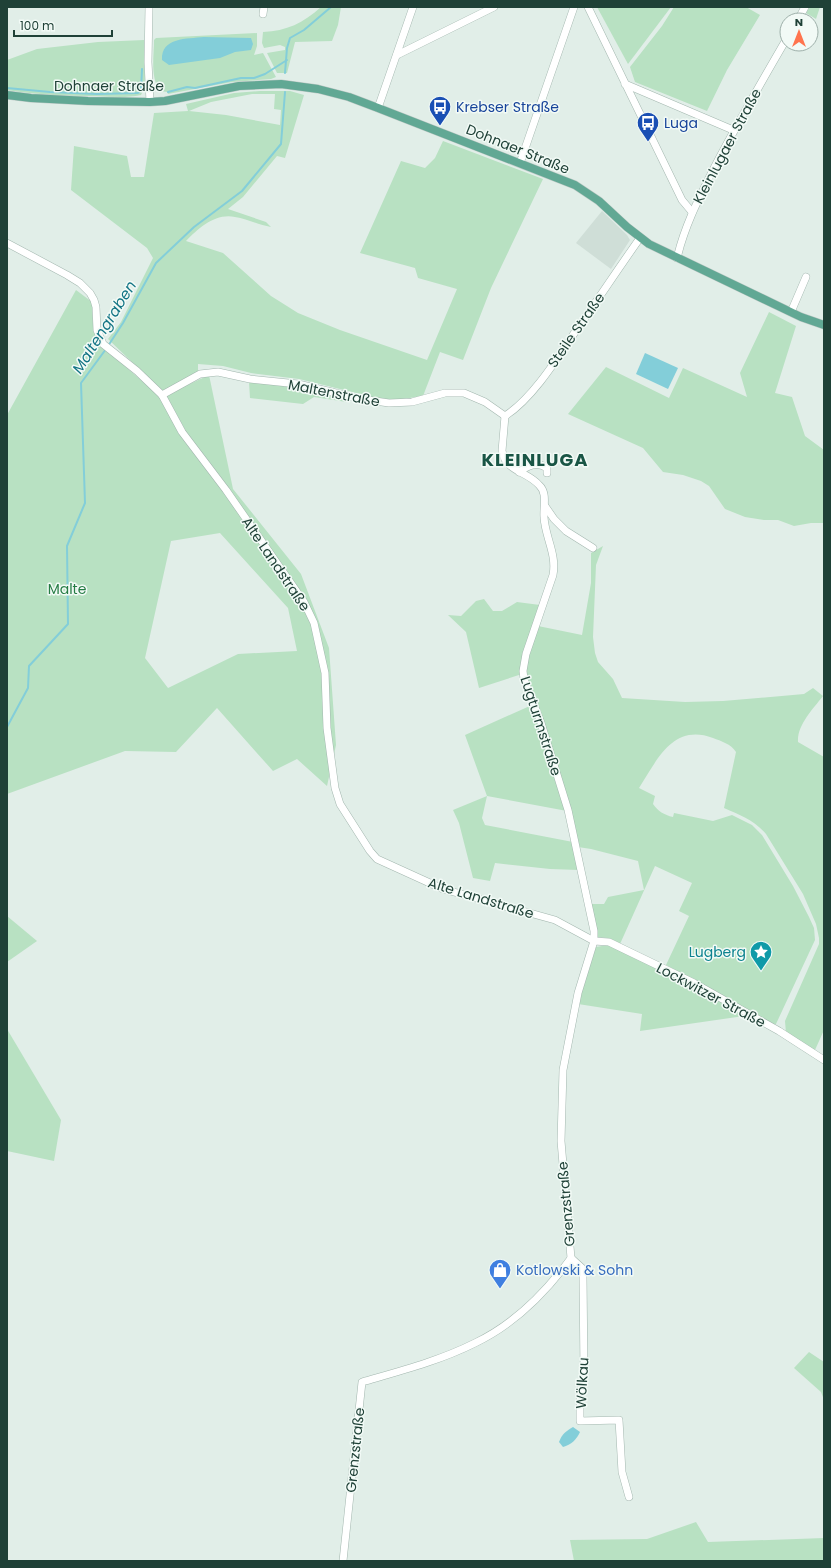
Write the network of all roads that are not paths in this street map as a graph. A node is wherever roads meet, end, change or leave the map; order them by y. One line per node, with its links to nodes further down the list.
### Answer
1 (149, 7): 10 (street)
2 (413, 7): 7 (street)
3 (494, 7): 7 (street)
4 (574, 7): 13 (street)
5 (588, 7): 8 (street)
6 (779, 52): 12 (street, Kleinlugaer Straße)
7 (397, 55): 11 (street)
8 (625, 84): 12 (street); 14 (street)
9 (7, 95): 10 (main road, Dohnaer Straße)
10 (150, 102): 11 (main road, Dohnaer Straße)
11 (378, 108): 13 (main road, Dohnaer Straße)
12 (734, 130): 14 (street, Kleinlugaer Straße)
13 (520, 163): 15 (main road, Dohnaer Straße)
14 (692, 212): 17 (street, Kleinlugaer Straße)
15 (640, 238): 17 (main road, Dohnaer Straße); 22 (street, Steile Straße)
16 (7, 243): 21 (street, Alte Landstraße)
17 (678, 258): 19 (main road, Dohnaer Straße)
18 (806, 277): 19 (street)
19 (791, 312): 20 (main road, Dohnaer Straße)
20 (824, 325)
21 (162, 394): 22 (street, Maltenstraße); 27 (street, Alte Landstraße)
22 (505, 416): 23 (street)
23 (519, 472): 24 (street); 25 (street, Lugturmstraße)
24 (547, 473)
25 (545, 506): 26 (street); 27 (street, Lugturmstraße)
26 (593, 548)
27 (594, 941): 28 (street, Lockwitzer Straße); 29 (street, Grenzstraße)
28 (824, 1060)
29 (571, 1258): 30 (street, Wölkau); 31 (street, Grenzstraße)
30 (628, 1497)
31 (343, 1561)

